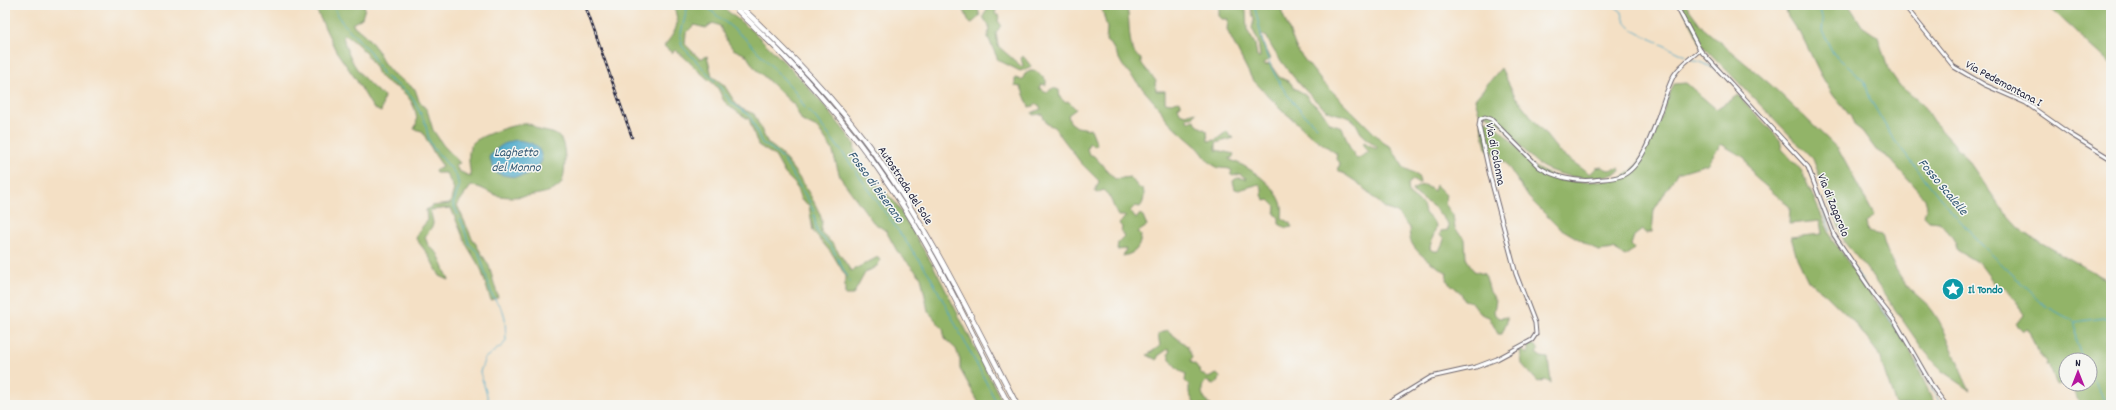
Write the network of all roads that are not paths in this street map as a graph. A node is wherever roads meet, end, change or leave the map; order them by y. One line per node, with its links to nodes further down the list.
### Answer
1 (732, 5): 7 (highway, Autostrada del Sole)
2 (739, 5): 8 (highway, Autostrada del Sole)
3 (1676, 5): 5 (street, Via di Zagarolo)
4 (1904, 5): 6 (street, Via Pedemontana I)
5 (1700, 50): 9 (street, Via di Colonna); 10 (street, Via di Zagarolo)
6 (2111, 160)
7 (1009, 405)
8 (1016, 405)
9 (1384, 405)
10 (1946, 405)

